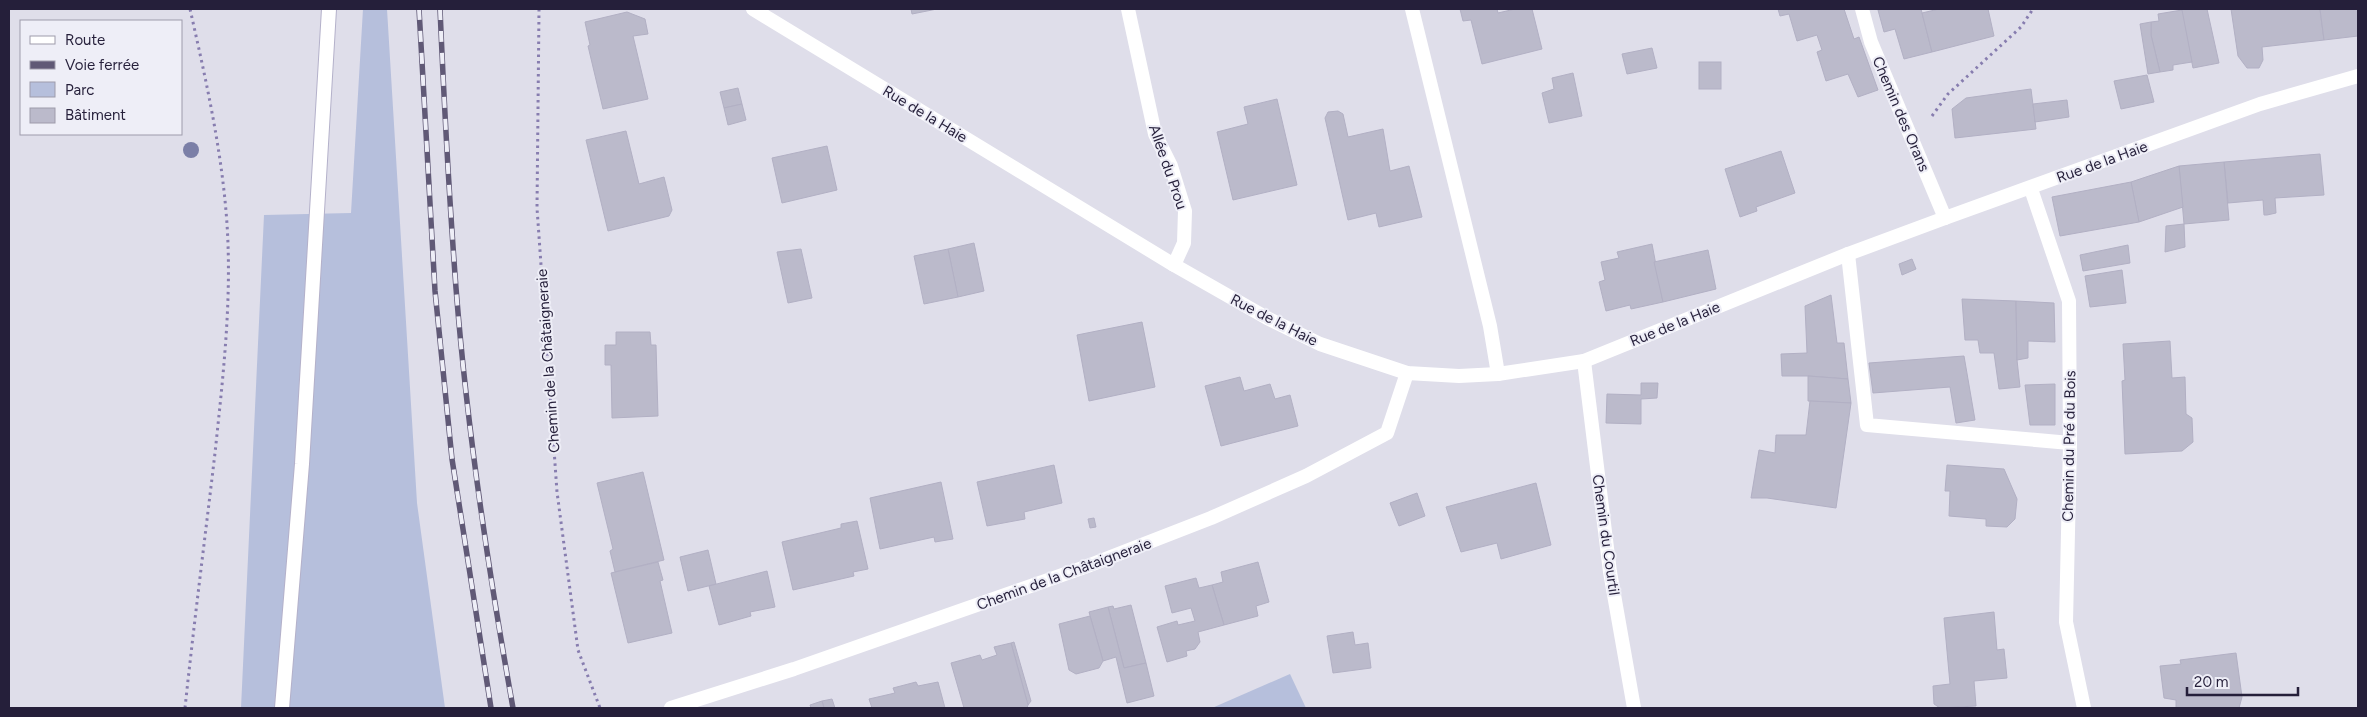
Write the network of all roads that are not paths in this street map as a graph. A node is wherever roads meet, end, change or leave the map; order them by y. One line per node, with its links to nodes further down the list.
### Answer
1 (328, 9): 15 (street)
2 (753, 9): 10 (street, Rue de la Haie)
3 (1128, 9): 10 (street, Allée du Prou)
4 (1412, 9): 13 (street)
5 (1862, 9): 8 (street, Chemin des Orans)
6 (2358, 76): 7 (street, Rue de la Haie)
7 (2030, 189): 8 (street, Rue de la Haie); 14 (street, Chemin du Pré du Bois)
8 (1945, 218): 9 (street, Rue de la Haie)
9 (1848, 254): 11 (street, Rue de la Haie); 14 (street)
10 (1174, 265): 12 (street, Rue de la Haie)
11 (1584, 361): 13 (street, Rue de la Haie); 17 (street, Chemin du Courtil)
12 (1407, 373): 13 (street, Rue de la Haie); 16 (street, Chemin de la Châtaigneraie)
13 (1498, 374)
14 (2070, 443): 18 (street, Chemin du Pré du Bois)
15 (282, 708)
16 (671, 708)
17 (1634, 708)
18 (2084, 708)

